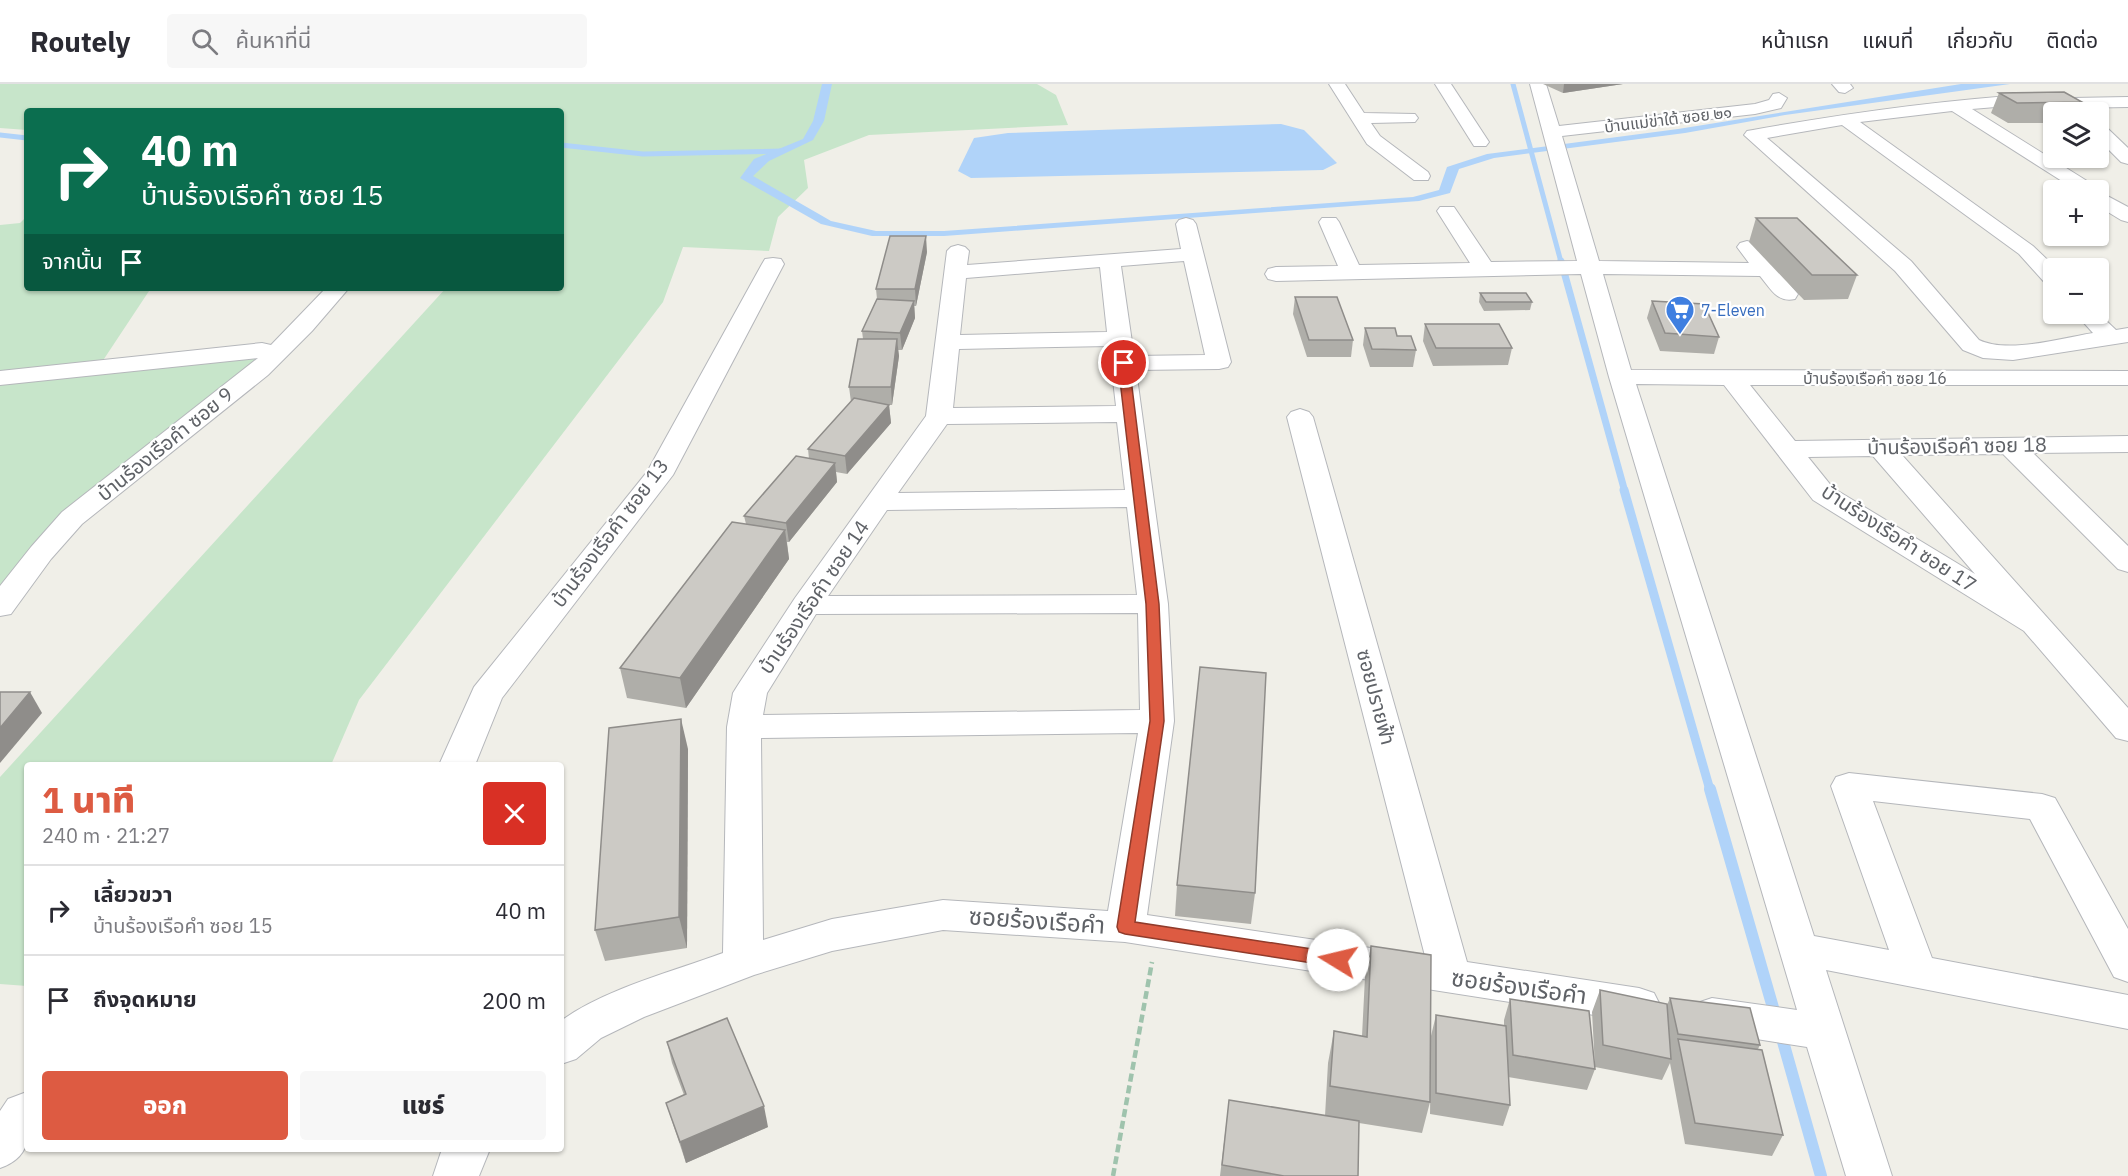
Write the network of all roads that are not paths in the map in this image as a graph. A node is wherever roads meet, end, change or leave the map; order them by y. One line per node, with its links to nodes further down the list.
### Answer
1 (1337, 84): 11 (street)
2 (1443, 84): 14 (street)
3 (1538, 84): 15 (street)
4 (2058, 90): 7 (street)
5 (1779, 98): 15 (street, บ้านแม่ข่าใต้ ซอย ๒๑)
6 (2041, 99): 9 (street)
7 (2071, 102)
8 (2128, 102): 10 (street)
9 (1953, 104): 13 (street); 19 (street)
10 (2109, 104)
11 (1358, 118): 12 (street); 18 (street)
12 (1409, 118)
13 (1844, 119): 33 (street); 42 (street)
14 (1480, 142)
15 (1556, 142): 35 (street)
16 (2121, 143): 17 (street)
17 (2128, 158)
18 (1421, 176)
19 (2073, 180)
20 (2109, 195): 21 (street)
21 (2128, 195)
22 (2109, 197): 23 (street)
23 (2128, 201)
24 (2109, 203): 26 (street)
25 (1447, 211): 34 (street)
26 (2128, 216)
27 (1329, 222): 37 (street)
28 (1186, 224): 30 (street)
29 (1747, 248): 36 (street)
30 (1193, 254): 31 (street); 45 (street)
31 (1110, 260): 43 (street, บ้านร้องเรือคำ ซอย 14); 45 (street)
32 (773, 264): 67 (street, บ้านร้องเรือคำ ซอย 13)
33 (2043, 268)
34 (1485, 269): 35 (street); 37 (street)
35 (1592, 269): 36 (street); 46 (street)
36 (1767, 270): 40 (street)
37 (1351, 272): 38 (street)
38 (1276, 274)
39 (335, 291): 62 (street, บ้านร้องเรือคำ ซอย 9)
40 (1787, 294)
41 (2102, 324): 42 (street)
42 (2119, 336)
43 (947, 342): 45 (street); 51 (street, บ้านร้องเรือคำ ซอย 14)
44 (262, 350): 48 (street)
45 (1122, 351): 50 (street)
46 (1621, 377): 47 (street, บ้านร้องเรือคำ ซอย 16); 69 (street)
47 (1731, 377): 49 (street, บ้านร้องเรือคำ ซอย 16); 56 (street, บ้านร้องเรือคำ ซอย 17)
48 (0, 378)
49 (2128, 378)
50 (1130, 414): 51 (street); 57 (street)
51 (939, 416): 58 (street, บ้านร้องเรือคำ ซอย 14)
52 (1300, 417): 73 (street, ซอยปรายฟ้า)
53 (2008, 445): 54 (street, บ้านร้องเรือคำ ซอย 18); 55 (street, บ้านร้องเรือคำ ซอย 18); 59 (street)
54 (2126, 446)
55 (1880, 447): 56 (street, บ้านร้องเรือคำ ซอย 18); 63 (street)
56 (1786, 449): 63 (street, บ้านร้องเรือคำ ซอย 17)
57 (1140, 498): 58 (street); 60 (street)
58 (879, 502): 61 (street, บ้านร้องเรือคำ ซอย 14)
59 (2128, 563)
60 (1153, 604): 61 (street); 64 (street)
61 (806, 605): 65 (street, บ้านร้องเรือคำ ซอย 14)
62 (0, 607)
63 (2038, 626): 66 (street)
64 (1157, 721): 65 (street); 68 (street)
65 (744, 727): 70 (street, บ้านร้องเรือคำ ซอย 14)
66 (2128, 730)
67 (458, 762)
68 (1141, 929): 70 (street, ซอยร้องเรือคำ); 73 (street, ซอยร้องเรือคำ)
69 (1799, 949): 72 (street); 75 (street)
70 (743, 962): 76 (street, ซอยร้องเรือคำ)
71 (2128, 966): 72 (street)
72 (1917, 972): 74 (street)
73 (1451, 977): 75 (street, ซอยร้องเรือคำ)
74 (2128, 1012)
75 (1809, 1030): 79 (street)
76 (564, 1044)
77 (465, 1152): 78 (street)
78 (456, 1176)
79 (1869, 1176)

